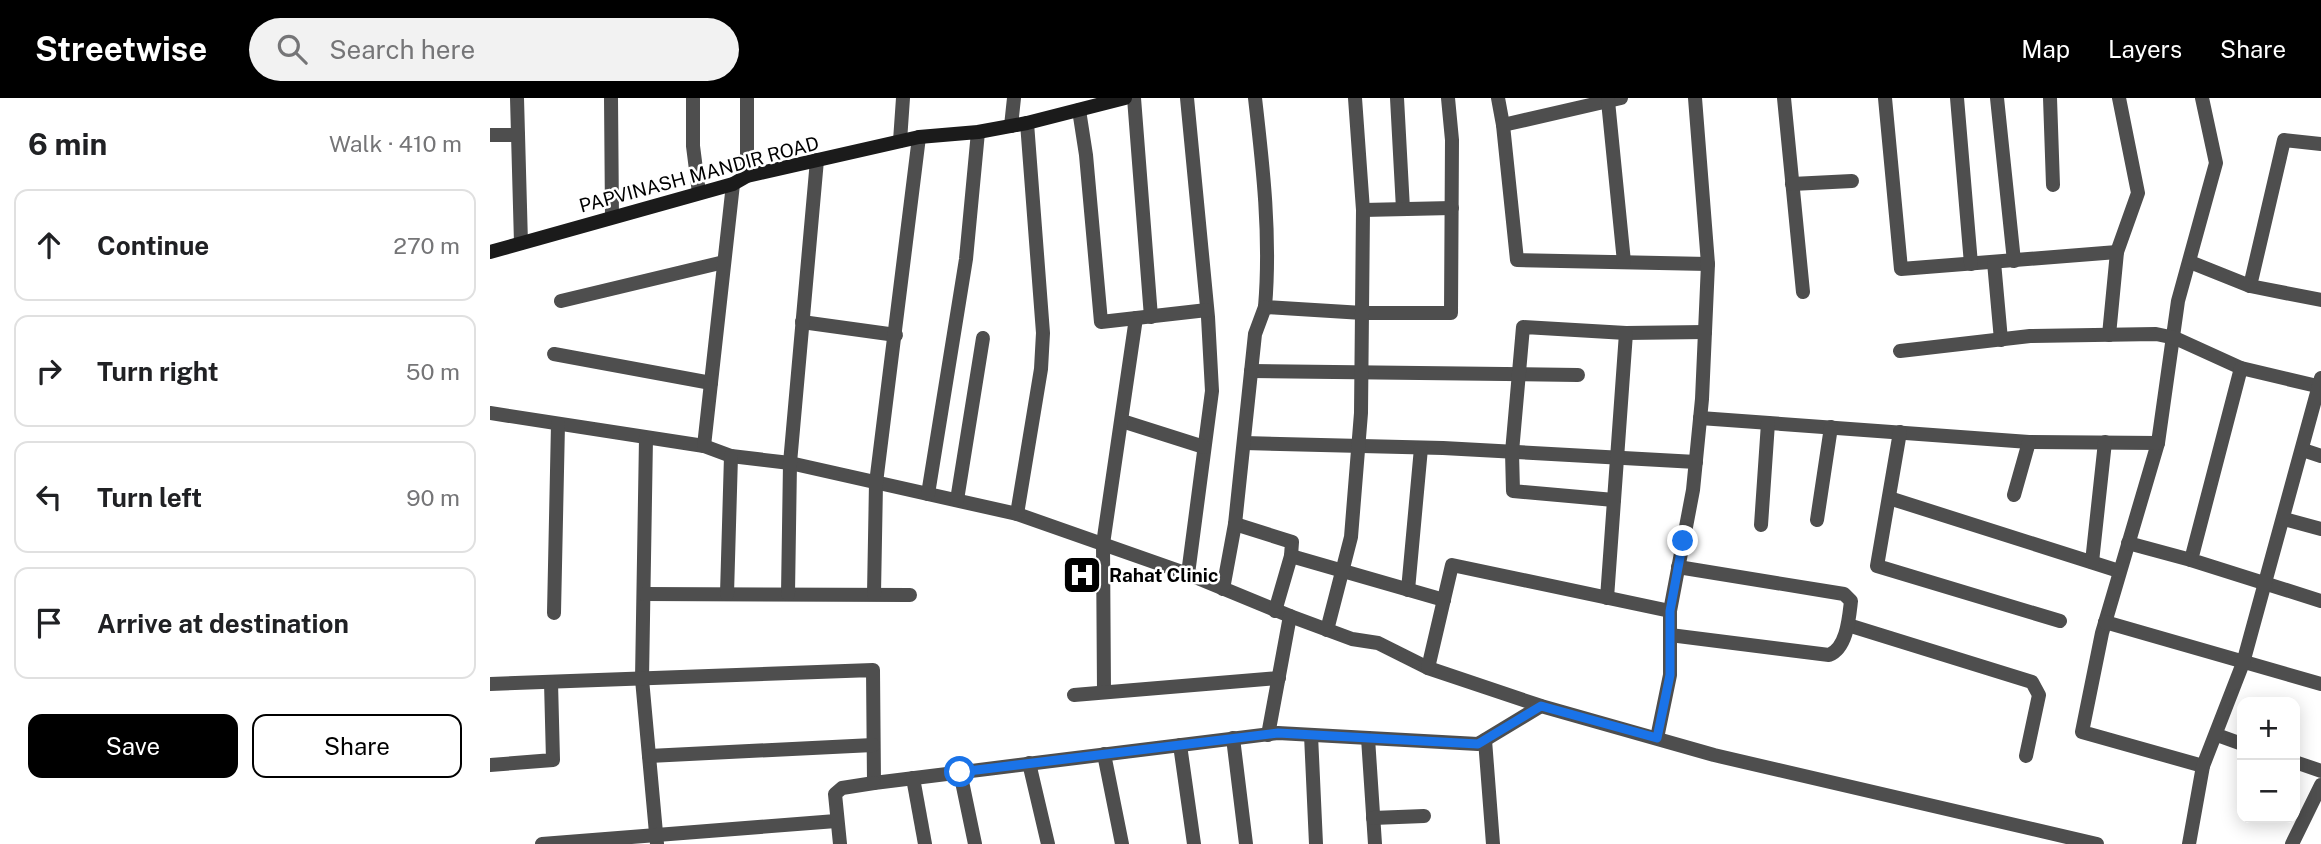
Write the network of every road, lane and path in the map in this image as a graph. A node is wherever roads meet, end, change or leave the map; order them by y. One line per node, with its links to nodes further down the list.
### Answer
1 (517, 98): 30 (street)
2 (611, 98): 44 (street)
3 (693, 98): 40 (street)
4 (747, 98): 35 (street)
5 (903, 98): 32 (street)
6 (1014, 98): 26 (street)
7 (1125, 98): 24 (street, PAPVINASH MANDIR ROAD)
8 (1134, 98): 62 (street)
9 (1187, 98): 60 (street)
10 (1255, 98): 59 (street)
11 (1355, 98): 43 (street)
12 (1397, 98): 42 (street)
13 (1448, 98): 41 (street)
14 (1498, 98): 27 (street)
15 (1695, 98): 53 (street)
16 (1784, 98): 38 (street)
17 (1885, 98): 54 (street)
18 (1957, 98): 54 (street)
19 (1997, 98): 48 (street)
20 (2050, 98): 39 (street)
21 (2119, 98): 47 (street)
22 (2202, 98): 52 (street)
23 (1615, 99): 27 (street); 50 (street)
24 (1079, 110): 25 (street, PAPVINASH MANDIR ROAD); 63 (street)
25 (1027, 122): 26 (street, PAPVINASH MANDIR ROAD); 110 (street)
26 (1011, 125): 28 (street, PAPVINASH MANDIR ROAD)
27 (1503, 125): 50 (street)
28 (978, 132): 31 (street, PAPVINASH MANDIR ROAD); 105 (street)
29 (490, 135): 30 (street)
30 (518, 135): 45 (street)
31 (919, 137): 32 (street, PAPVINASH MANDIR ROAD); 67 (street)
32 (900, 141): 34 (street, PAPVINASH MANDIR ROAD)
33 (2321, 144): 55 (street)
34 (817, 160): 35 (street, PAPVINASH MANDIR ROAD); 64 (street)
35 (747, 176): 37 (street, PAPVINASH MANDIR ROAD)
36 (1852, 181): 38 (street)
37 (733, 184): 40 (street, PAPVINASH MANDIR ROAD); 49 (street)
38 (1792, 184): 56 (street)
39 (2053, 185)
40 (699, 193): 44 (street, PAPVINASH MANDIR ROAD)
41 (1452, 208): 42 (street); 61 (street)
42 (1403, 209): 43 (street)
43 (1363, 210): 61 (street)
44 (612, 217): 45 (street, PAPVINASH MANDIR ROAD)
45 (521, 243): 46 (street, PAPVINASH MANDIR ROAD)
46 (490, 252)
47 (2117, 252): 48 (street); 68 (street)
48 (2014, 261): 51 (street)
49 (724, 262): 58 (street); 79 (street)
50 (1623, 262): 53 (street)
51 (1994, 262): 54 (street); 71 (street)
52 (2190, 262): 55 (street); 70 (street)
53 (1708, 264): 65 (street)
54 (1971, 264)
55 (2250, 286): 57 (street)
56 (1803, 292)
57 (2321, 300)
58 (561, 301)
59 (1265, 307): 61 (street); 75 (street)
60 (1208, 310): 62 (street); 94 (street)
61 (1363, 313): 76 (street)
62 (1151, 317): 63 (street)
63 (1136, 318): 83 (street)
64 (802, 322): 67 (street); 103 (street)
65 (1705, 332): 66 (street); 82 (street)
66 (1626, 333): 77 (street); 101 (street)
67 (896, 335): 104 (street)
68 (2109, 335): 70 (street); 71 (street)
69 (983, 338): 108 (street)
70 (2175, 338): 74 (street); 92 (street)
71 (2001, 340): 72 (street)
72 (1900, 351)
73 (554, 354): 79 (street)
74 (2241, 368): 80 (street); 119 (street)
75 (1251, 371): 76 (street); 90 (street)
76 (1362, 372): 77 (street); 95 (street)
77 (1519, 373): 78 (street); 98 (street)
78 (1578, 375)
79 (711, 383): 93 (street)
80 (2320, 384): 97 (street)
81 (490, 413): 85 (street)
82 (1700, 418): 84 (street); 102 (street)
83 (1122, 421): 94 (street); 117 (street)
84 (1768, 423): 86 (street); 114 (street)
85 (558, 424): 88 (street); 138 (street)
86 (1831, 427): 87 (street); 112 (street)
87 (1900, 432): 89 (street); 107 (street)
88 (646, 438): 93 (street); 128 (street)
89 (2029, 442): 91 (street); 106 (street)
90 (1244, 443): 95 (street); 113 (street)
91 (2105, 443): 92 (street); 120 (street)
92 (2158, 443): 116 (street)
93 (704, 446): 99 (street)
94 (1204, 447): 124 (street)
95 (1359, 447): 96 (street); 122 (street)
96 (1421, 448): 98 (street); 127 (street)
97 (2303, 450): 100 (street); 111 (street)
98 (1512, 452): 101 (street); 109 (street)
99 (731, 456): 103 (street); 129 (street)
100 (2321, 456)
101 (1617, 458): 102 (street); 109 (street)
102 (1696, 462): 121 (street)
103 (790, 463): 104 (street); 130 (street)
104 (876, 483): 105 (street); 131 (street)
105 (928, 494): 108 (street)
106 (2014, 495)
107 (1889, 498): 120 (street); 140 (street)
108 (957, 500): 110 (street)
109 (1614, 500): 133 (street)
110 (1017, 514): 117 (street)
111 (2284, 519): 115 (street); 125 (street)
112 (1817, 520)
113 (1235, 524): 118 (street); 126 (street)
114 (1761, 525)
115 (2321, 529)
116 (2128, 542): 119 (street); 123 (street)
117 (1103, 544): 124 (street); 152 (street)
118 (1291, 555): 122 (street); 136 (street)
119 (2191, 560): 125 (street)
120 (2092, 562): 123 (street)
121 (1678, 568): 137 (street); 142 (street)
122 (1342, 571): 127 (street); 143 (street)
123 (2119, 571): 141 (street)
124 (1188, 574): 126 (street)
125 (2266, 584): 135 (street); 145 (street)
126 (1223, 589): 136 (street)
127 (1408, 590): 134 (street)
128 (644, 594): 129 (street); 148 (street)
129 (727, 594): 130 (street)
130 (788, 594): 131 (street)
131 (874, 594): 132 (street)
132 (910, 595)
133 (1607, 598): 134 (street); 137 (street)
134 (1444, 600): 146 (street)
135 (2321, 601)
136 (1275, 611): 139 (street)
137 (1670, 611): 144 (street)
138 (554, 613)
139 (1290, 616): 143 (street); 147 (street)
140 (2060, 621)
141 (2105, 622): 145 (street); 171 (street)
142 (1848, 625): 144 (street); 167 (street)
143 (1327, 630): 146 (street)
144 (1670, 635): 160 (street)
145 (2243, 663): 151 (street); 155 (street)
146 (1428, 668): 154 (street)
147 (1279, 678): 152 (street); 156 (street)
148 (642, 679): 149 (street); 163 (street); 166 (street)
149 (551, 682): 150 (street); 170 (street)
150 (490, 684)
151 (2321, 684)
152 (1104, 692): 153 (street)
153 (1074, 695)
154 (1541, 706): 160 (street); 161 (street)
155 (2217, 734): 162 (street); 171 (street)
156 (1268, 735): 157 (street); 158 (street)
157 (1311, 735): 159 (street); 192 (street)
158 (1233, 738): 164 (street); 191 (street)
159 (1368, 738): 161 (street); 178 (street)
160 (1657, 738): 195 (street)
161 (1485, 740): 194 (street)
162 (2237, 742)
163 (873, 745): 166 (street); 175 (street)
164 (1180, 745): 165 (street); 190 (street)
165 (1104, 754): 168 (street); 189 (street)
166 (649, 756): 181 (street)
167 (2026, 756)
168 (1029, 763): 173 (street); 188 (street)
169 (2300, 764): 172 (street)
170 (490, 765)
171 (2203, 765): 196 (street)
172 (2321, 771)
173 (960, 772): 174 (street); 187 (street)
174 (913, 778): 175 (street); 186 (street)
175 (874, 783): 179 (street)
176 (2321, 785): 197 (street)
177 (1424, 816): 178 (street)
178 (1373, 818): 193 (street)
179 (836, 821): 180 (street); 185 (street)
180 (745, 828): 181 (street); 184 (street)
181 (657, 840): 182 (street)
182 (584, 842): 183 (street)
183 (541, 844)
184 (747, 844)
185 (840, 844)
186 (925, 844)
187 (975, 844)
188 (1048, 844)
189 (1122, 844)
190 (1194, 844)
191 (1246, 844)
192 (1316, 844)
193 (1375, 844)
194 (1493, 844)
195 (2097, 844)
196 (2189, 844)
197 (2292, 844)

